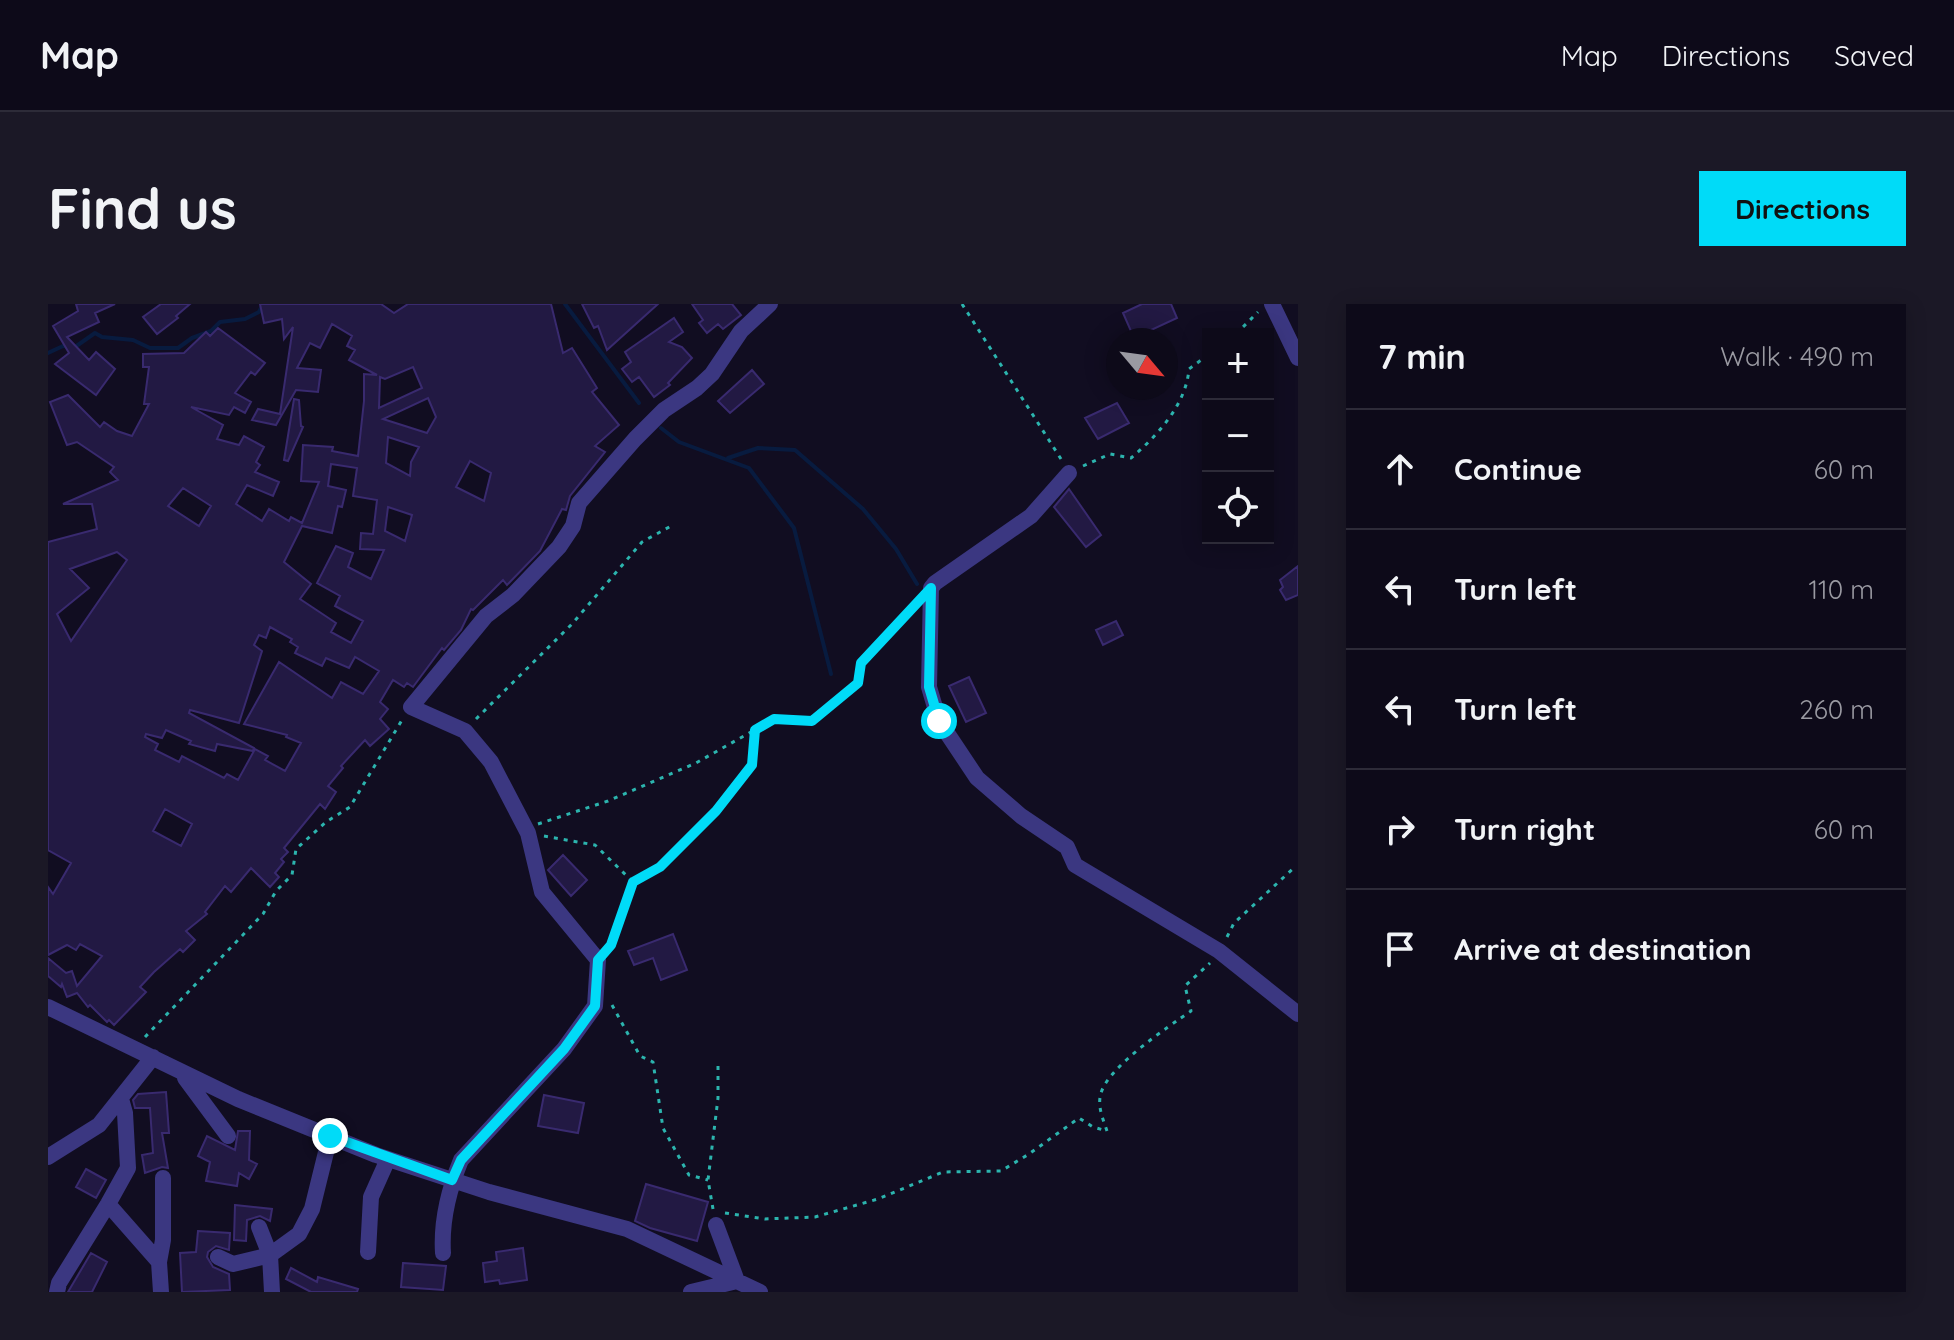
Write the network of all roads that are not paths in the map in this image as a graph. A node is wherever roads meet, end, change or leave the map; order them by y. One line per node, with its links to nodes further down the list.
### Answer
1 (770, 304): 15 (street)
2 (1269, 304): 3 (street)
3 (1298, 358)
4 (1069, 473): 6 (street)
5 (48, 1007): 7 (street)
6 (1298, 1014)
7 (153, 1057): 8 (street); 9 (street)
8 (182, 1073): 10 (street); 11 (street)
9 (121, 1099): 12 (street); 16 (street)
10 (228, 1136)
11 (330, 1136): 13 (street); 21 (street)
12 (48, 1157)
13 (388, 1159): 15 (street); 19 (street)
14 (163, 1178): 23 (street)
15 (452, 1180): 20 (street); 24 (street)
16 (108, 1204): 23 (street); 25 (street)
17 (716, 1225): 24 (street)
18 (259, 1227): 21 (street)
19 (368, 1252)
20 (443, 1253)
21 (270, 1255): 22 (street); 27 (street)
22 (218, 1257)
23 (159, 1262): 26 (street)
24 (737, 1281): 28 (street); 29 (street)
25 (57, 1292)
26 (161, 1292)
27 (272, 1292)
28 (691, 1292)
29 (760, 1292)

